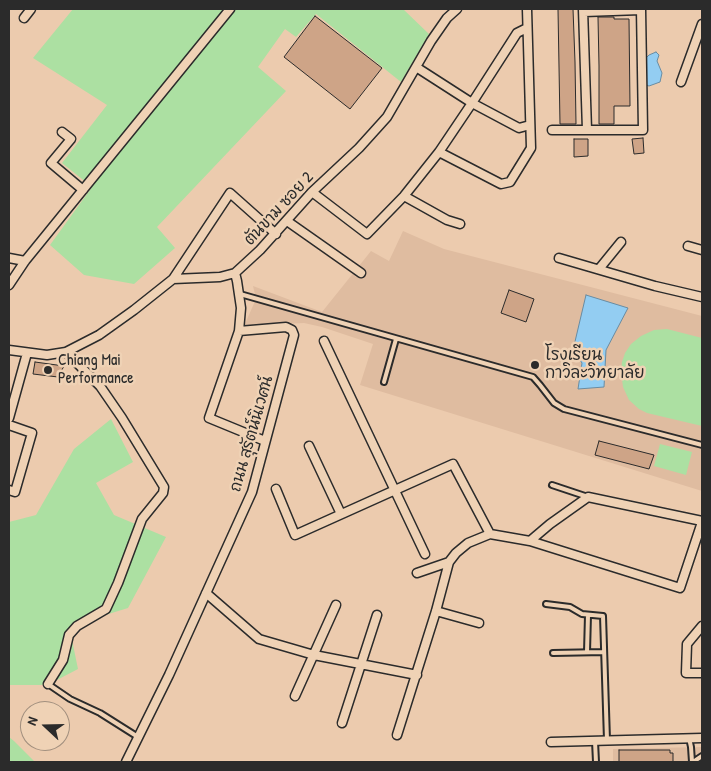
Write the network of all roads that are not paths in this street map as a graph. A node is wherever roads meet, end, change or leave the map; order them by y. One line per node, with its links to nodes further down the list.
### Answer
1 (31, 9): 7 (street)
2 (230, 9): 18 (street)
3 (457, 9): 10 (street, ตันขาม ซอย 2)
4 (526, 9): 9 (street)
5 (584, 10): 6 (street); 15 (street)
6 (641, 10): 15 (street)
7 (24, 18)
8 (702, 24): 11 (street)
9 (527, 28): 12 (street); 13 (street)
10 (416, 68): 12 (street); 19 (street, ตันขาม ซอย 2)
11 (681, 82)
12 (472, 103): 13 (street); 17 (street)
13 (530, 125): 17 (street)
14 (552, 130): 15 (street)
15 (587, 130)
16 (62, 132): 18 (street)
17 (438, 152): 20 (street)
18 (83, 190): 29 (street)
19 (312, 192): 20 (street); 21 (street, ตันขาม ซอย 2)
20 (404, 196): 22 (street)
21 (287, 221): 23 (street, ตันขาม ซอย 2); 32 (street)
22 (460, 224)
23 (276, 234): 31 (street, ตันขาม ซอย 2); 33 (street)
24 (621, 242): 30 (street)
25 (688, 246): 26 (street)
26 (702, 250)
27 (9, 258): 29 (street)
28 (558, 258): 30 (street)
29 (25, 261): 34 (street)
30 (600, 269): 36 (street)
31 (235, 273): 33 (street); 35 (street)
32 (361, 273)
33 (173, 279): 41 (street)
34 (9, 285)
35 (239, 293): 37 (street); 38 (lane)
36 (702, 297)
37 (239, 331): 46 (street); 46 (street, ถนน สุรัตน์นิเวศน์)
38 (396, 339): 43 (lane); 47 (lane)
39 (324, 341): 52 (street)
40 (9, 350): 42 (street)
41 (66, 352): 42 (street); 76 (street)
42 (27, 353): 44 (street)
43 (384, 382)
44 (9, 418)
45 (9, 425): 51 (street)
46 (265, 441): 61 (street, ถนน สุรัตน์นิเวศน์)
47 (702, 445)
48 (310, 446): 54 (street)
49 (552, 485): 53 (lane)
50 (276, 489): 54 (street)
51 (9, 490)
52 (395, 490): 54 (street); 56 (street); 58 (street)
53 (588, 496): 55 (street); 57 (street)
54 (341, 514)
55 (702, 521): 57 (street)
56 (490, 534): 57 (street); 59 (street)
57 (530, 541)
58 (425, 554)
59 (449, 562): 60 (street); 64 (street)
60 (417, 573)
61 (206, 593): 72 (street); 80 (street, ถนน สุรัตน์นิเวศน์)
62 (546, 604): 66 (lane)
63 (336, 605): 72 (street)
64 (436, 611): 67 (street); 75 (street)
65 (377, 615): 73 (street)
66 (588, 615): 69 (lane); 70 (lane)
67 (479, 622)
68 (702, 626): 74 (street)
69 (588, 652): 70 (lane); 71 (lane)
70 (604, 652): 83 (lane)
71 (553, 653)
72 (314, 655): 73 (street); 77 (street)
73 (362, 664): 75 (street); 78 (street)
74 (702, 673)
75 (417, 675): 79 (street)
76 (48, 684): 80 (lane)
77 (295, 696)
78 (342, 722)
79 (397, 735)
80 (138, 737): 87 (street, ถนน สุรัตน์นิเวศน์)
81 (689, 738): 82 (street); 83 (street); 89 (lane)
82 (702, 738)
83 (607, 740): 84 (street)
84 (595, 741): 85 (street); 88 (lane)
85 (551, 742)
86 (702, 756): 89 (lane)
87 (126, 762)
88 (596, 762)
89 (693, 762)

